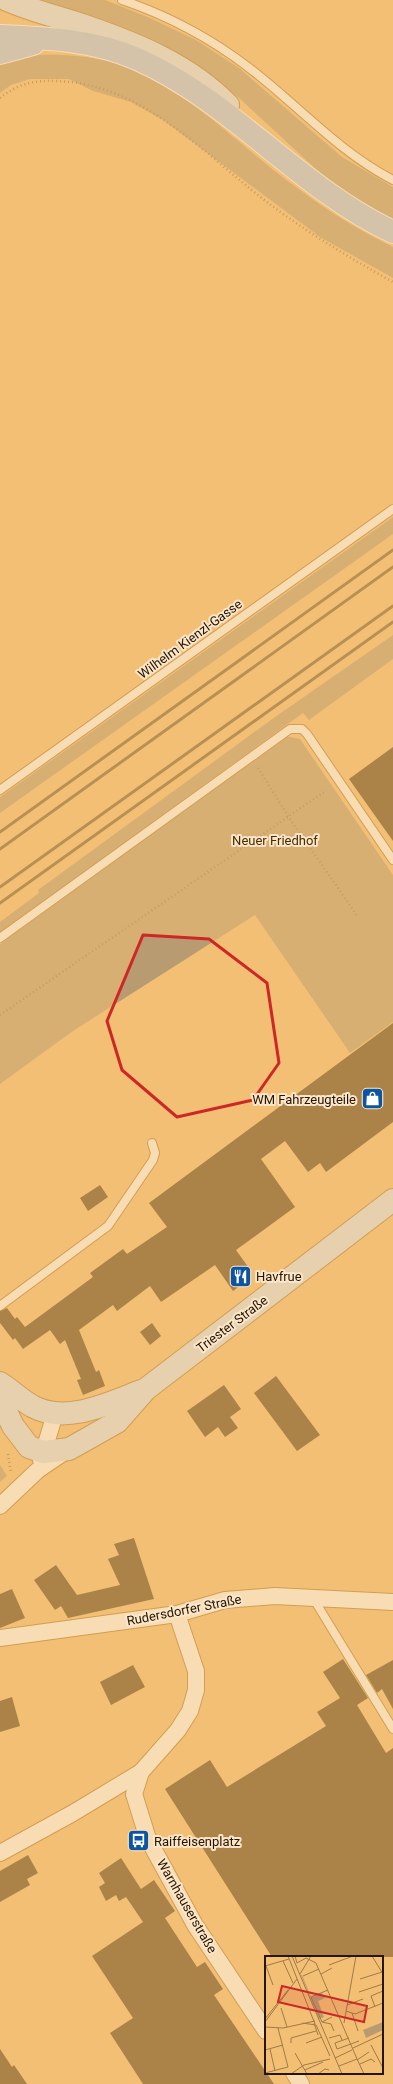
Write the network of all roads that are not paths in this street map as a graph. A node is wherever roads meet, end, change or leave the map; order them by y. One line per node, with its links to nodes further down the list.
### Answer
1 (7, 0): 6 (street)
2 (122, 0): 7 (lane)
3 (0, 36): 4 (main road)
4 (49, 40): 5 (main road); 6 (main road)
5 (0, 53)
6 (272, 150): 8 (main road)
7 (393, 180)
8 (393, 232)
9 (393, 509): 10 (lane, Wilhelm Kienzl-Gasse)
10 (0, 790)
11 (393, 860): 12 (lane)
12 (0, 938)
13 (152, 1143): 15 (lane)
14 (393, 1200): 17 (street, Triester Straße)
15 (0, 1306)
16 (0, 1383): 19 (street)
17 (146, 1389): 19 (street); 20 (street)
18 (0, 1399): 20 (street)
19 (56, 1414): 20 (street)
20 (41, 1461): 21 (street)
21 (0, 1506)
22 (313, 1598): 23 (street, Rudersdorfer Straße); 24 (street, Rudersdorfer Straße); 26 (lane)
23 (393, 1602)
24 (177, 1614): 25 (street, Rudersdorfer Straße); 27 (street, Warnhauserstraße)
25 (0, 1638)
26 (393, 1729)
27 (141, 1772): 28 (street, Warnhauserstraße); 29 (street, Warnhauserstraße)
28 (0, 1853)
29 (265, 2030)
30 (295, 2074): 31 (street)
31 (301, 2084)

